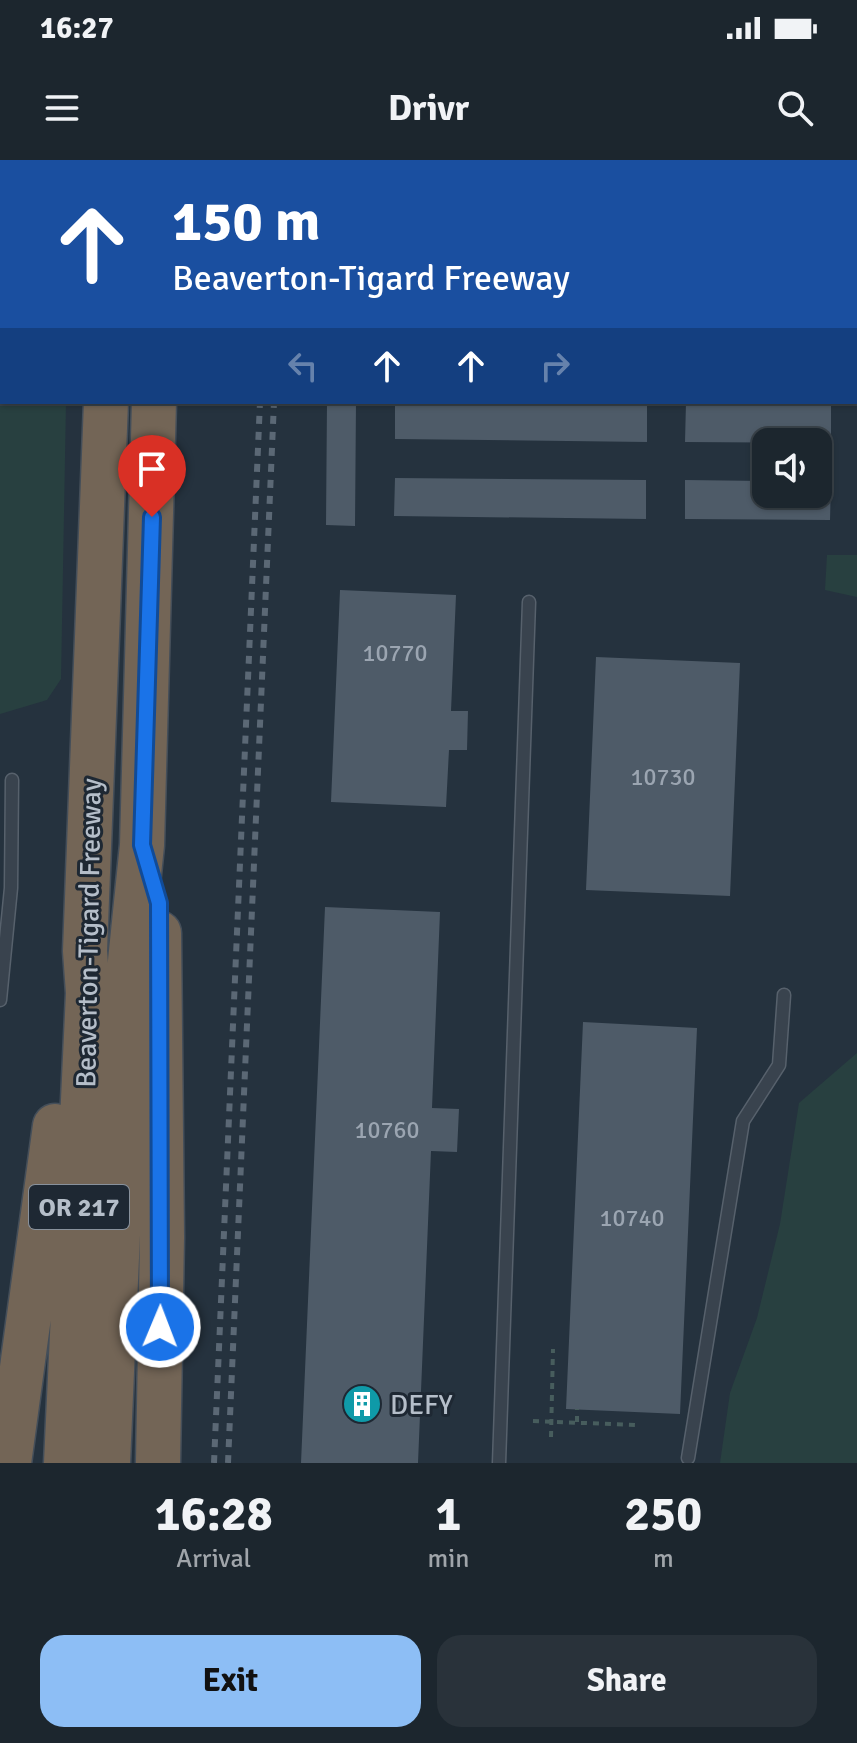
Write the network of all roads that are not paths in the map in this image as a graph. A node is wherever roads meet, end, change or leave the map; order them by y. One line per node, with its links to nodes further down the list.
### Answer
1 (106, 404): 6 (highway, Beaverton-Tigard Freeway / OR 217)
2 (154, 404): 5 (highway, Beaverton-Tigard Freeway / OR 217)
3 (529, 602): 14 (lane)
4 (12, 780): 8 (lane)
5 (142, 845): 12 (highway, Beaverton-Tigard Freeway / OR 217); 13 (highway)
6 (85, 951): 10 (highway); 11 (highway, Beaverton-Tigard Freeway / OR 217)
7 (784, 995): 9 (lane)
8 (0, 1000)
9 (688, 1458)
10 (9, 1463)
11 (66, 1463)
12 (108, 1463)
13 (158, 1463)
14 (499, 1463)

